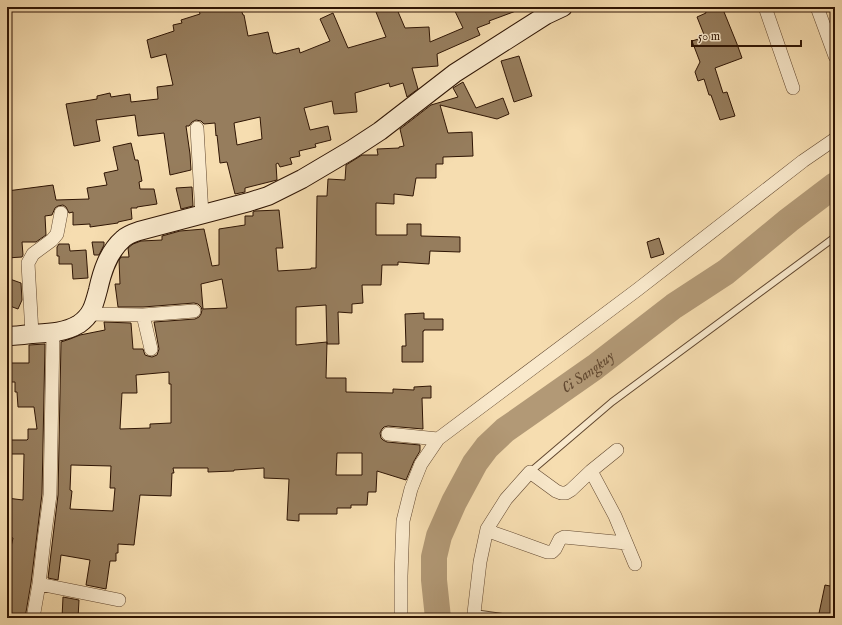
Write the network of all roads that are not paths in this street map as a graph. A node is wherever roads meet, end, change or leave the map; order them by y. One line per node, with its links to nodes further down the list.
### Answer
1 (563, 7): 9 (street)
2 (765, 7): 5 (street)
3 (817, 7): 4 (street)
4 (835, 56)
5 (793, 88)
6 (197, 128): 9 (street)
7 (835, 139): 19 (street)
8 (61, 214): 15 (street)
9 (202, 215): 12 (street)
10 (835, 237): 22 (lane)
11 (194, 311): 13 (street)
12 (89, 314): 13 (street); 14 (street)
13 (143, 315): 17 (street)
14 (53, 333): 15 (street); 26 (street)
15 (32, 334): 16 (street)
16 (7, 336)
17 (151, 349)
18 (388, 434): 19 (street)
19 (438, 439): 30 (street)
20 (617, 450): 21 (street)
21 (591, 471): 22 (street); 24 (street)
22 (530, 472): 23 (street)
23 (487, 529): 24 (street); 28 (street)
24 (626, 543): 25 (street)
25 (635, 564)
26 (39, 584): 27 (street); 29 (street)
27 (119, 600)
28 (474, 615): 31 (lane)
29 (33, 618)
30 (401, 618)
31 (509, 618)

